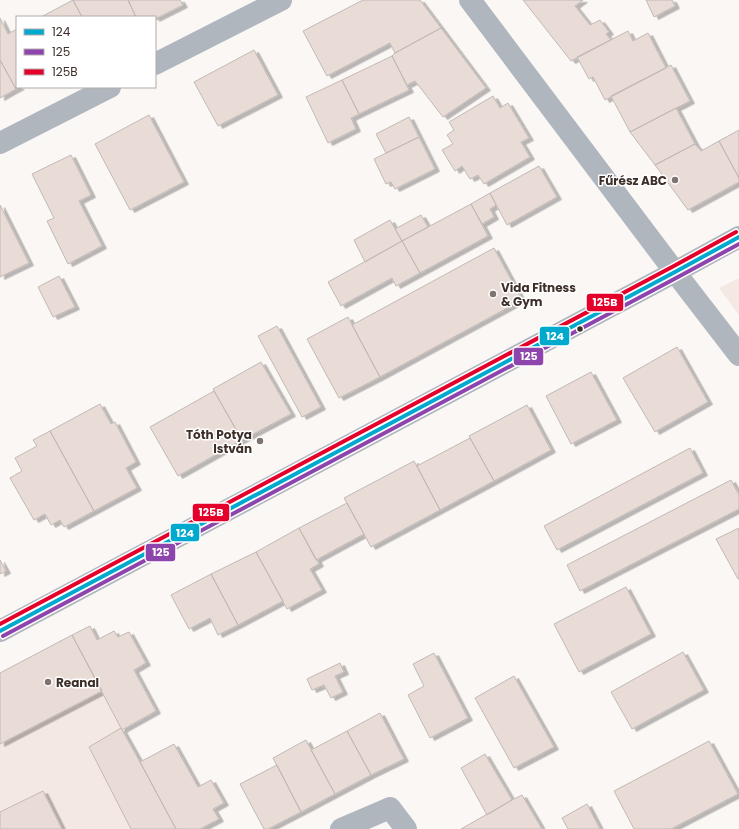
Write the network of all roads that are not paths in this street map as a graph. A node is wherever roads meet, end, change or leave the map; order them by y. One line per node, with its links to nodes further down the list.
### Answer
1 (281, 0): 3 (street)
2 (470, 0): 7 (street)
3 (156, 63)
4 (108, 88): 5 (street)
5 (0, 143)
6 (739, 237): 7 (street)
7 (675, 272): 8 (street); 9 (street)
8 (739, 355)
9 (0, 631)
10 (341, 829): 11 (street)
11 (406, 829)

